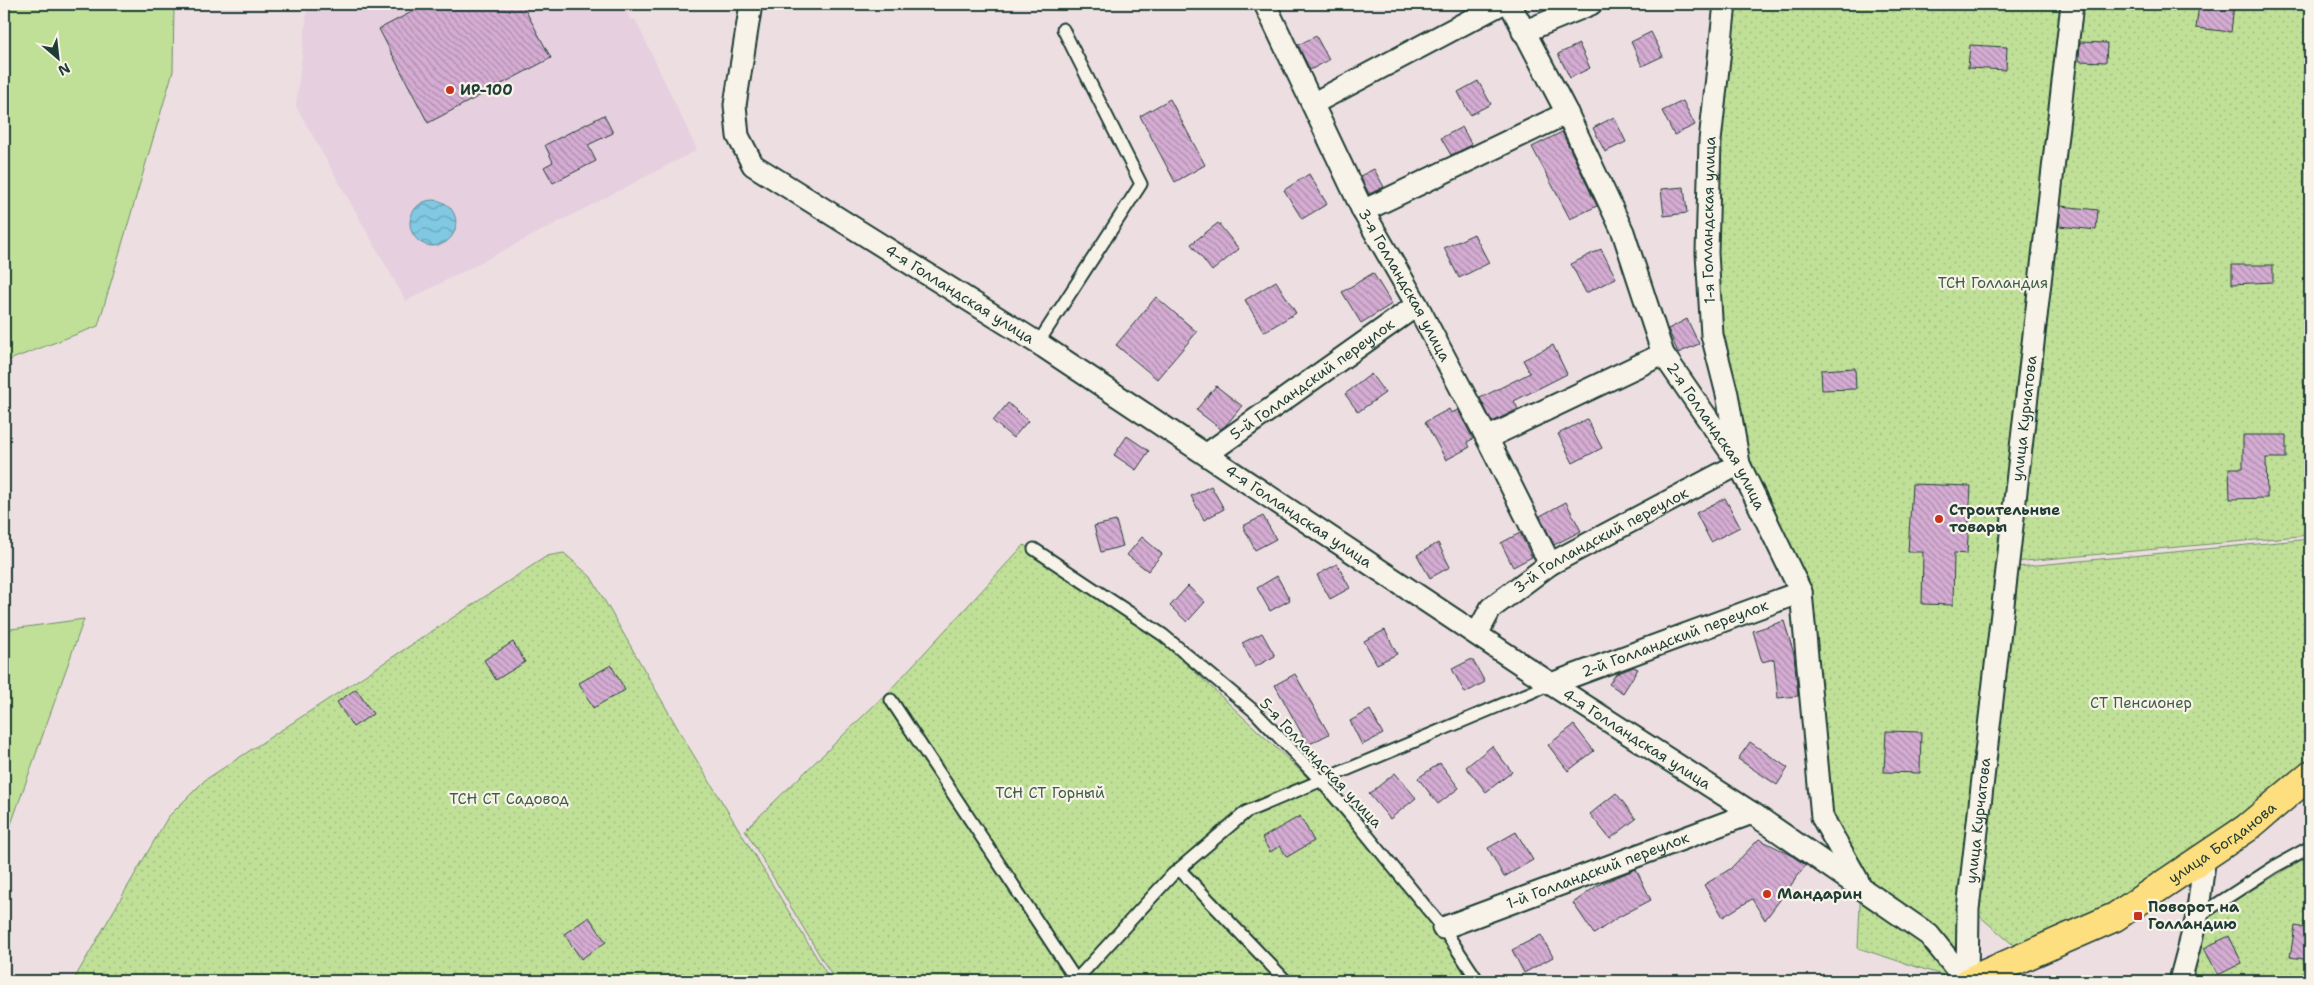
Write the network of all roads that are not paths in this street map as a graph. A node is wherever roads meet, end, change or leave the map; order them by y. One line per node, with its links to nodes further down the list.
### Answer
1 (750, 4): 14 (street, 4-я Голландская улица)
2 (1266, 4): 10 (street, 3-я Голландская улица)
3 (1501, 4): 10 (street)
4 (1510, 4): 9 (street, 2-я Голландская улица)
5 (1590, 4): 9 (street)
6 (1725, 4): 18 (street, 1-я Голландская улица)
7 (2072, 4): 37 (street, улица Курчатова)
8 (1063, 30): 14 (lane)
9 (1523, 32): 11 (street, 2-я Голландская улица)
10 (1314, 103): 12 (street, 3-я Голландская улица)
11 (1567, 113): 12 (street); 15 (street, 2-я Голландская улица)
12 (1363, 211): 13 (street, 3-я Голландская улица)
13 (1417, 305): 16 (street, 3-я Голландская улица); 17 (street, 5-й Голландский переулок)
14 (1038, 343): 17 (street, 4-я Голландская улица)
15 (1663, 354): 16 (street); 18 (street, 2-я Голландская улица)
16 (1487, 438): 20 (street, 3-я Голландская улица)
17 (1207, 454): 22 (street, 4-я Голландская улица)
18 (1739, 464): 20 (street, 3-й Голландский переулок); 21 (street, 2-я Голландская улица)
19 (1034, 549): 26 (lane, 5-я Голландская улица)
20 (1550, 564): 22 (street, 3-й Голландский переулок)
21 (1801, 592): 23 (street, 2-й Голландский переулок); 31 (street, 2-я Голландская улица)
22 (1477, 634): 23 (street, 4-я Голландская улица)
23 (1551, 684): 26 (lane); 27 (street, 4-я Голландская улица)
24 (890, 700): 34 (lane)
25 (2310, 776): 29 (main road, улица Богданова)
26 (1322, 782): 30 (lane); 33 (lane, 5-я Голландская улица)
27 (1752, 813): 31 (street, 4-я Голландская улица); 33 (street, 1-й Голландский переулок)
28 (2310, 847): 32 (lane)
29 (2205, 856): 32 (street); 37 (main road, улица Богданова)
30 (1179, 869): 34 (lane); 35 (lane)
31 (1860, 886): 37 (street, 4-я Голландская улица)
32 (2197, 917): 38 (street)
33 (1443, 928): 36 (lane, 5-я Голландская улица)
34 (1075, 981)
35 (1286, 981)
36 (1478, 981)
37 (1967, 981)
38 (2180, 981)

